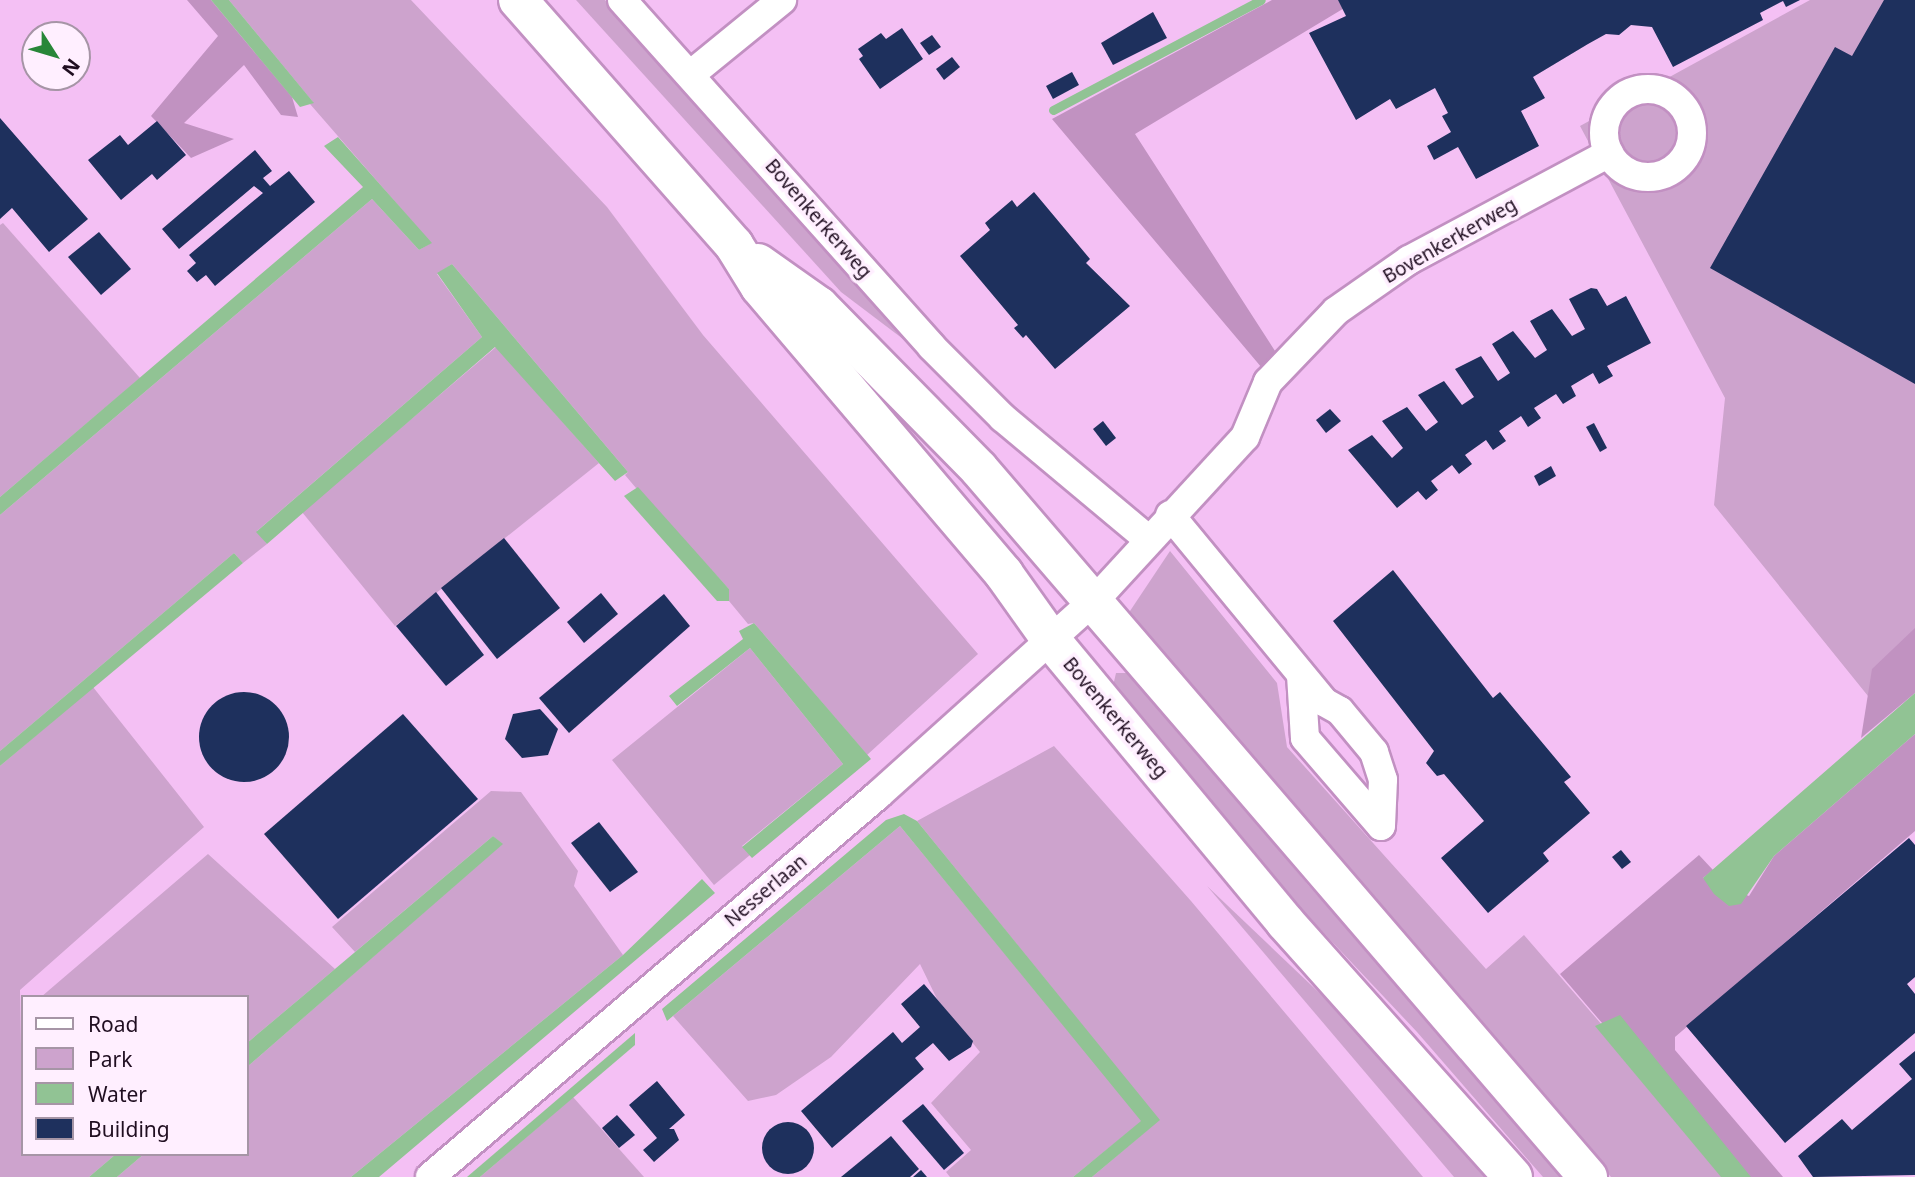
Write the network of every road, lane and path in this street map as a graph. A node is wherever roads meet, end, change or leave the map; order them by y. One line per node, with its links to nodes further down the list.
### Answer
1 (518, 0): 6 (main road, Bovenkerkerweg)
2 (622, 0): 4 (street, Bovenkerkerweg)
3 (782, 0): 4 (street)
4 (690, 75): 8 (street, Bovenkerkerweg)
5 (1609, 153): 7 (street, Bovenkerkerweg)
6 (734, 245): 9 (main road, Bovenkerkerweg); 10 (main road, Bovenkerkerweg)
7 (1170, 515): 8 (street, Bovenkerkerweg); 11 (street)
8 (1149, 540): 9 (street, Bovenkerkerweg)
9 (1096, 599): 10 (street, Nesserlaan); 14 (main road, Bovenkerkerweg)
10 (1051, 640): 12 (street, Nesserlaan); 13 (main road, Bovenkerkerweg)
11 (1301, 675): 11 (street)
12 (430, 1177)
13 (1513, 1177)
14 (1588, 1177)

